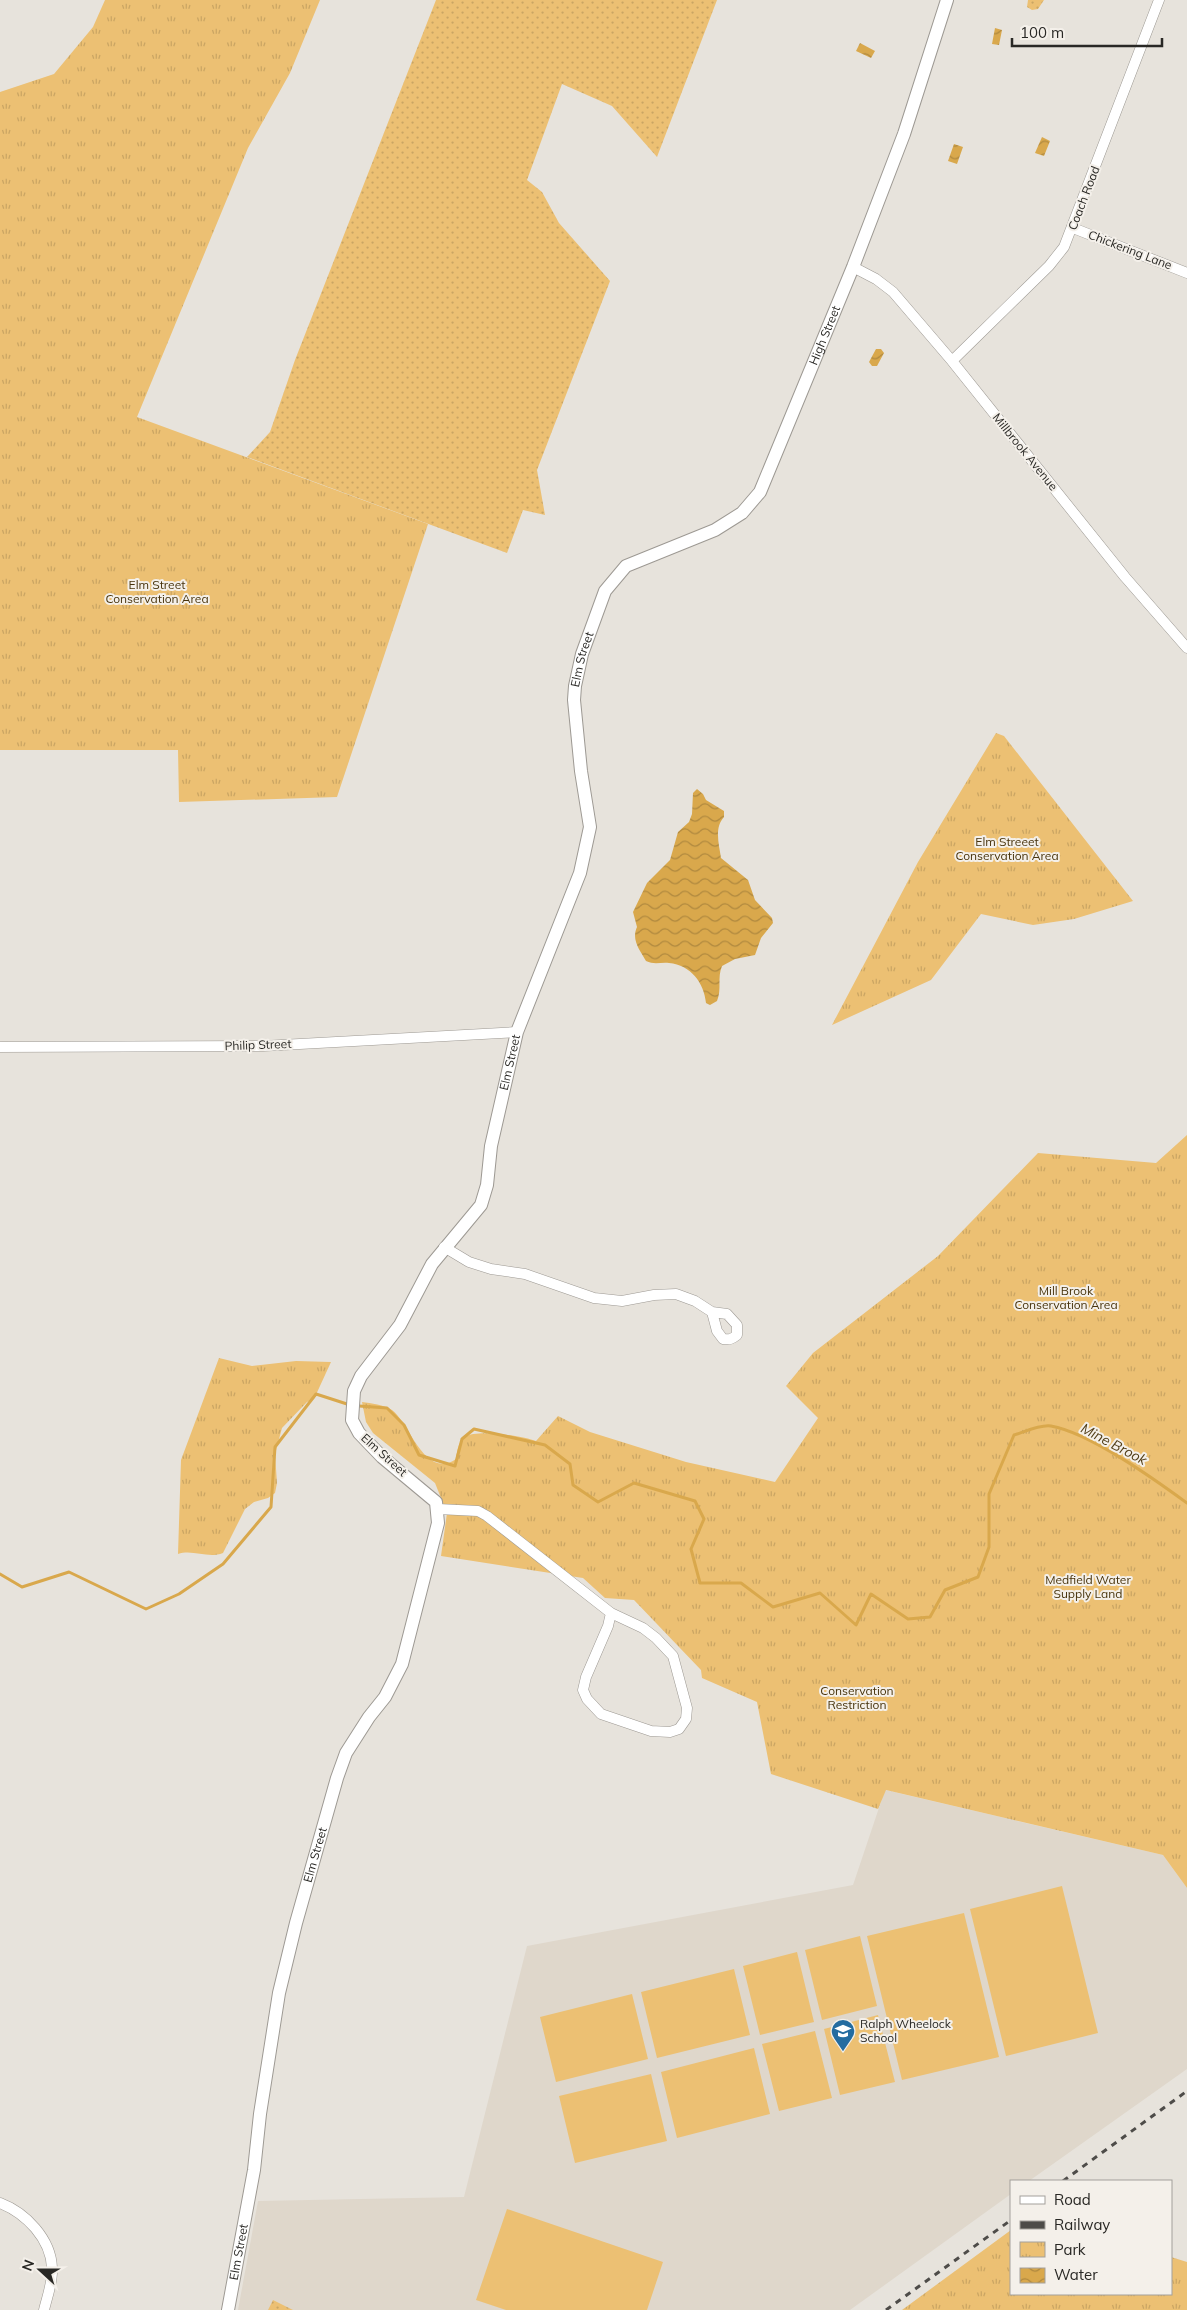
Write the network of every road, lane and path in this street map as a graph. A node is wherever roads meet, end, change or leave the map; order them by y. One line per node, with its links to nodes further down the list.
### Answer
1 (947, 0): 4 (street, High Street)
2 (1159, 0): 3 (street, Coach Road)
3 (1073, 228): 5 (street, Chickering Lane); 6 (street, Coach Road)
4 (853, 267): 6 (street, Millbrook Avenue); 7 (street, High Street)
5 (1187, 273)
6 (952, 361): 8 (street, Millbrook Avenue)
7 (606, 589): 9 (street, Elm Street)
8 (1187, 648)
9 (517, 1032): 10 (street, Philip Street); 11 (street, Elm Street)
10 (0, 1047)
11 (444, 1248): 12 (street); 13 (street, Elm Street)
12 (712, 1312)
13 (438, 1509): 14 (street); 17 (street, Elm Street)
14 (611, 1613): 14 (street)
15 (0, 2203): 16 (street)
16 (44, 2310)
17 (228, 2310)

